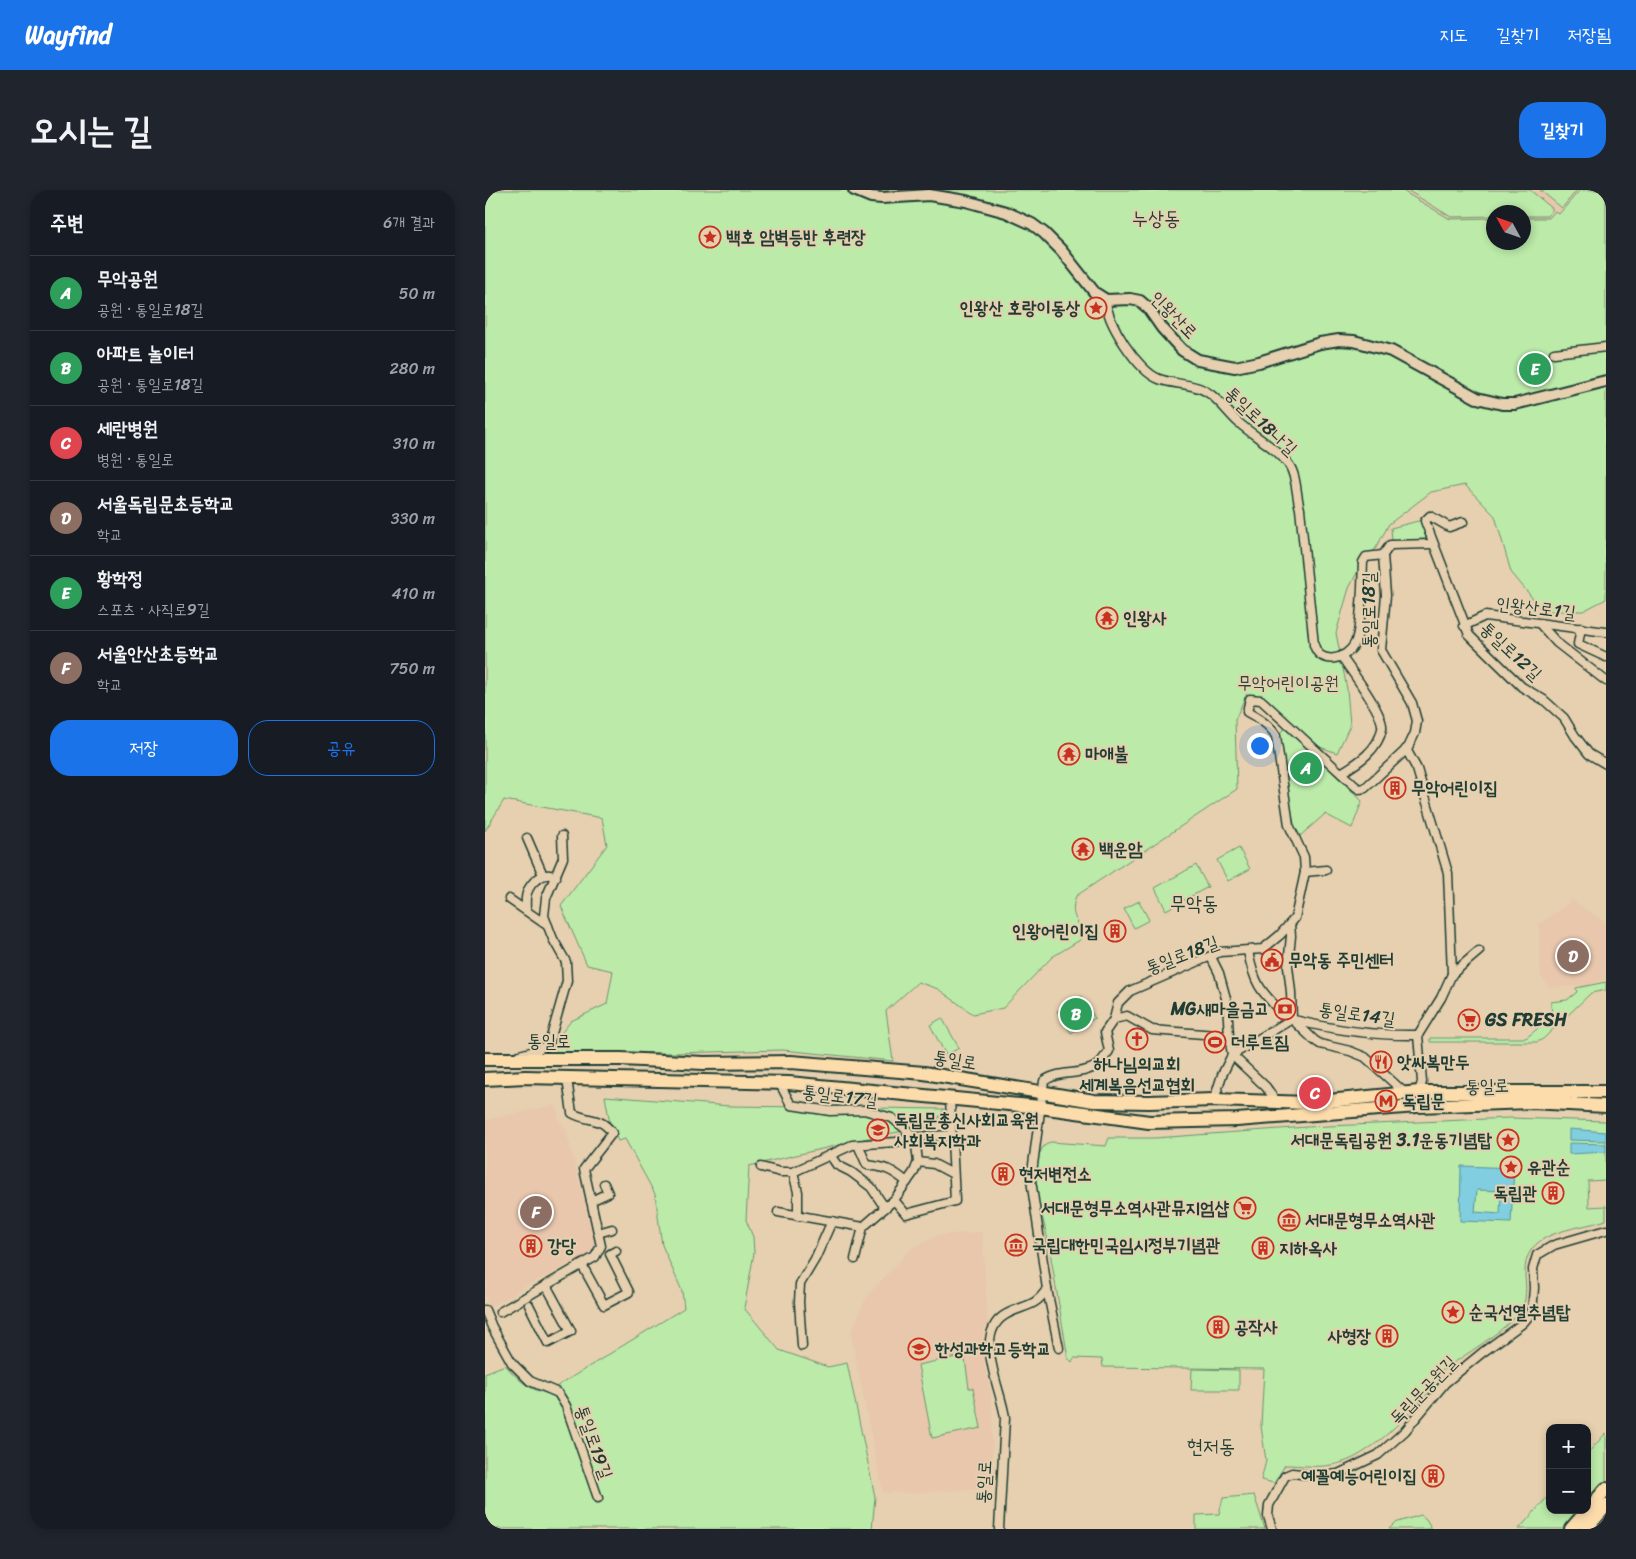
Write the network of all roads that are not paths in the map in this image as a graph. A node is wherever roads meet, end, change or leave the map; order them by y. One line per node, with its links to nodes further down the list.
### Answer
1 (854, 190): 2 (street)
2 (1106, 300): 5 (street, 인왕산로); 13 (street, 통일로18나길)
3 (1606, 347): 4 (street)
4 (1554, 353)
5 (1606, 381)
6 (1463, 522): 7 (street, 통일로12길)
7 (1433, 544): 8 (street, 통일로18길); 10 (street, 통일로12길)
8 (1383, 555): 13 (street); 16 (street, 통일로18길)
9 (1540, 624): 10 (street, 인왕산로1길); 11 (street, 인왕산로1길); 15 (street)
10 (1464, 626): 17 (street, 통일로12길)
11 (1581, 628): 12 (street, 인왕산로1길); 14 (street)
12 (1606, 632)
13 (1341, 656): 18 (street)
14 (1606, 658)
15 (1606, 681)
16 (1406, 749): 18 (street, 통일로18길); 32 (street)
17 (1606, 764)
18 (1341, 773): 22 (street, 통일로18길)
19 (562, 836): 24 (street)
20 (527, 838): 23 (street)
21 (1326, 870): 22 (street)
22 (1305, 872): 27 (street, 통일로18길)
23 (543, 875): 24 (street); 26 (street)
24 (556, 877): 28 (street)
25 (509, 899): 26 (street)
26 (526, 910): 28 (street)
27 (1290, 924): 29 (street, 통일로18길); 34 (street, 통일로14길)
28 (548, 926): 38 (street)
29 (1248, 950): 31 (street, 통일로18길); 34 (street, 통일로14길)
30 (1479, 951): 32 (street)
31 (1211, 957): 33 (street, 통일로18길); 36 (street)
32 (1452, 974): 35 (street)
33 (1114, 1019): 36 (street); 42 (street, 통일로18길)
34 (1291, 1019): 35 (street, 통일로14길); 37 (street); 45 (street, 통일로14길)
35 (1418, 1035): 43 (street)
36 (1229, 1036): 37 (street)
37 (1232, 1056): 47 (street); 48 (street)
38 (485, 1058): 42 (main road, 통일로)
39 (485, 1079): 40 (main road, 통일로)
40 (567, 1079): 41 (main road, 통일로); 62 (street)
41 (779, 1082): 46 (main road, 통일로); 52 (street, 통일로17길)
42 (1042, 1091): 47 (main road, 통일로); 49 (street)
43 (1419, 1092): 44 (main road, 통일로); 45 (main road, 통일로)
44 (1606, 1092)
45 (1405, 1093): 48 (main road, 통일로)
46 (950, 1098): 49 (main road, 통일로); 51 (street)
47 (1214, 1100): 48 (main road, 통일로)
48 (1276, 1101)
49 (1040, 1106): 50 (main road, 통일로); 75 (street)
50 (1606, 1106)
51 (951, 1135): 52 (street); 58 (street)
52 (912, 1138): 53 (street); 55 (street, 통일로17길)
53 (859, 1145): 54 (street); 59 (street)
54 (830, 1156): 57 (street); 63 (street)
55 (918, 1162): 58 (street); 59 (street)
56 (761, 1167): 57 (street)
57 (793, 1172): 65 (street)
58 (953, 1174): 61 (street)
59 (907, 1182): 61 (street)
60 (604, 1184): 62 (street)
61 (894, 1200): 63 (street)
62 (591, 1201): 70 (street)
63 (885, 1208): 67 (street)
64 (778, 1212): 65 (street)
65 (798, 1216): 66 (street)
66 (832, 1221): 67 (street); 79 (street)
67 (863, 1227): 72 (street)
68 (611, 1228): 70 (street)
69 (1606, 1230): 85 (street, 독립문공원길)
70 (598, 1233): 73 (street)
71 (616, 1251): 73 (street)
72 (855, 1259)
73 (582, 1265): 74 (street)
74 (546, 1285): 76 (street); 78 (street)
75 (1047, 1289): 80 (street); 84 (street, 통일로)
76 (529, 1305)
77 (485, 1310): 82 (street, 통일로19길)
78 (500, 1312)
79 (802, 1346)
80 (1059, 1348)
81 (1606, 1489): 86 (main road)
82 (598, 1498)
83 (1606, 1506): 87 (main road)
84 (999, 1529)
85 (1272, 1529)
86 (1571, 1529)
87 (1586, 1529)

